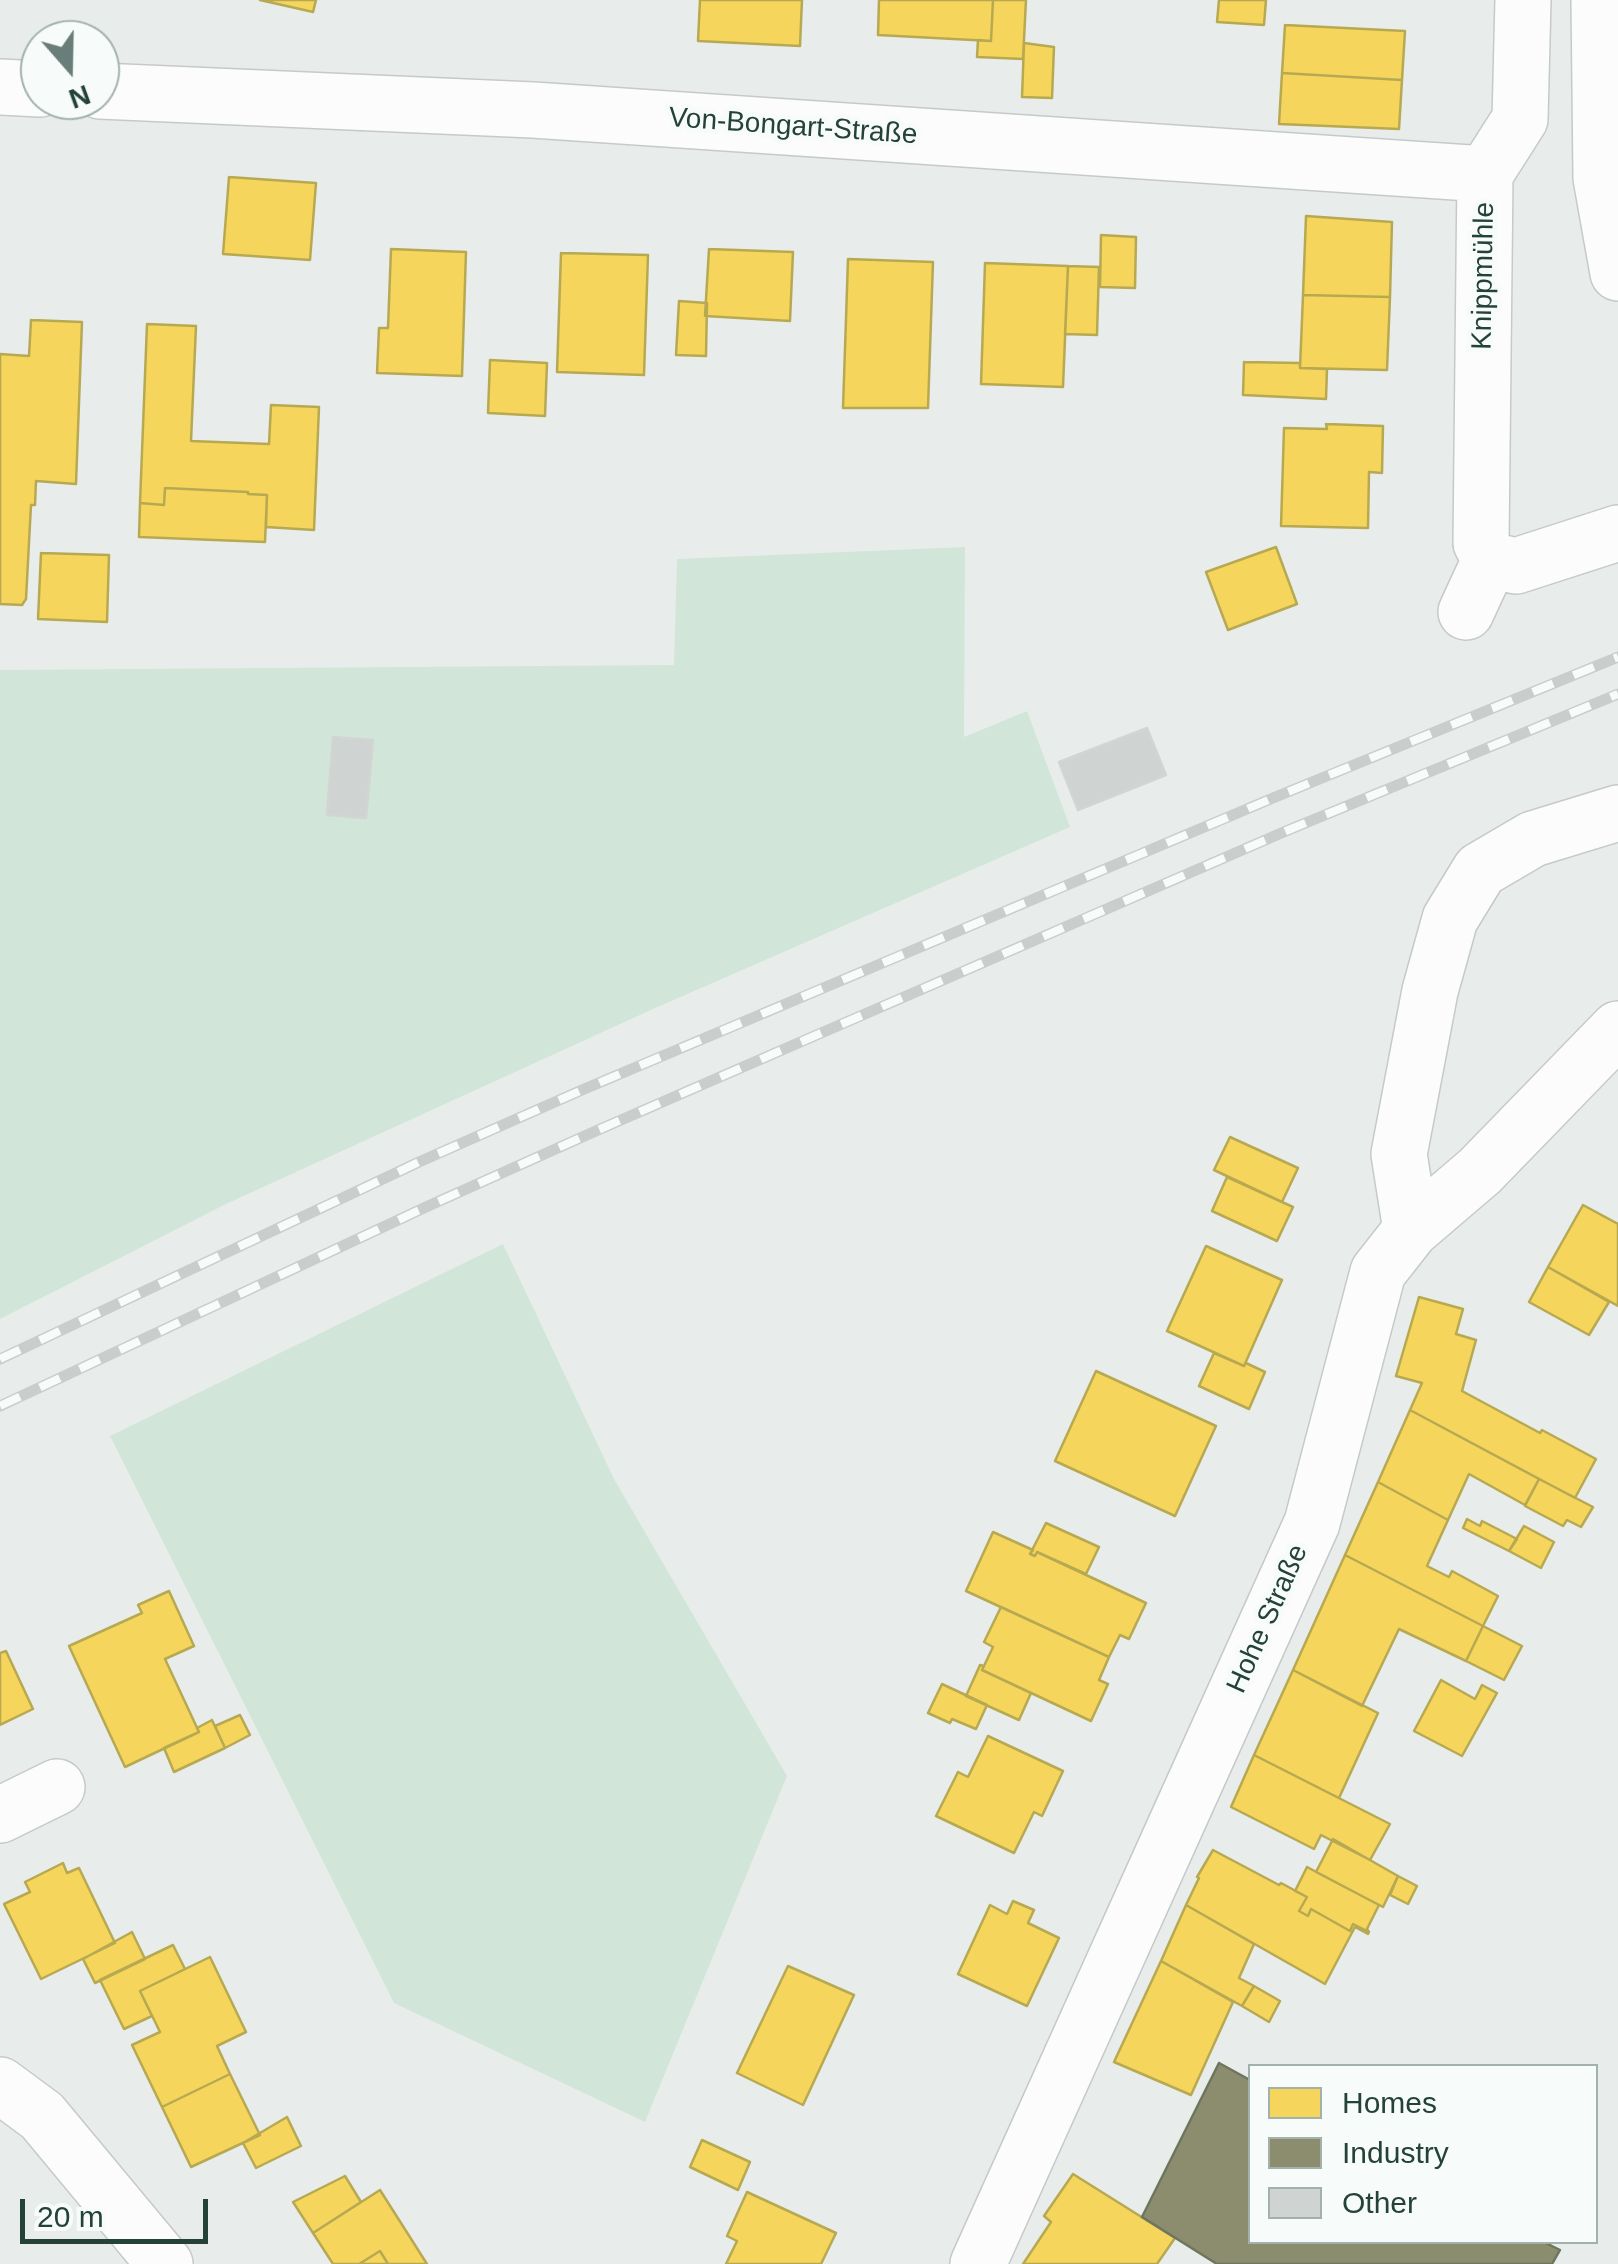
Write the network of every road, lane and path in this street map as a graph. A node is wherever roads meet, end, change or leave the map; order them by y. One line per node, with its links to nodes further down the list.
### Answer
1 (1523, 0): 4 (street, Knippmühle)
2 (1599, 0): 5 (street)
3 (120, 92): 4 (street, Von-Bongart-Straße)
4 (1485, 174): 7 (street, Knippmühle)
5 (1618, 274)
6 (1618, 533): 7 (street)
7 (1490, 560): 8 (street)
8 (1466, 612)
9 (1618, 813): 11 (street)
10 (1618, 1029): 11 (street, Hohe Straße)
11 (1411, 1230): 16 (street, Hohe Straße)
12 (57, 1787): 13 (street)
13 (0, 1815)
14 (0, 2085): 15 (street)
15 (165, 2264)
16 (978, 2264)

